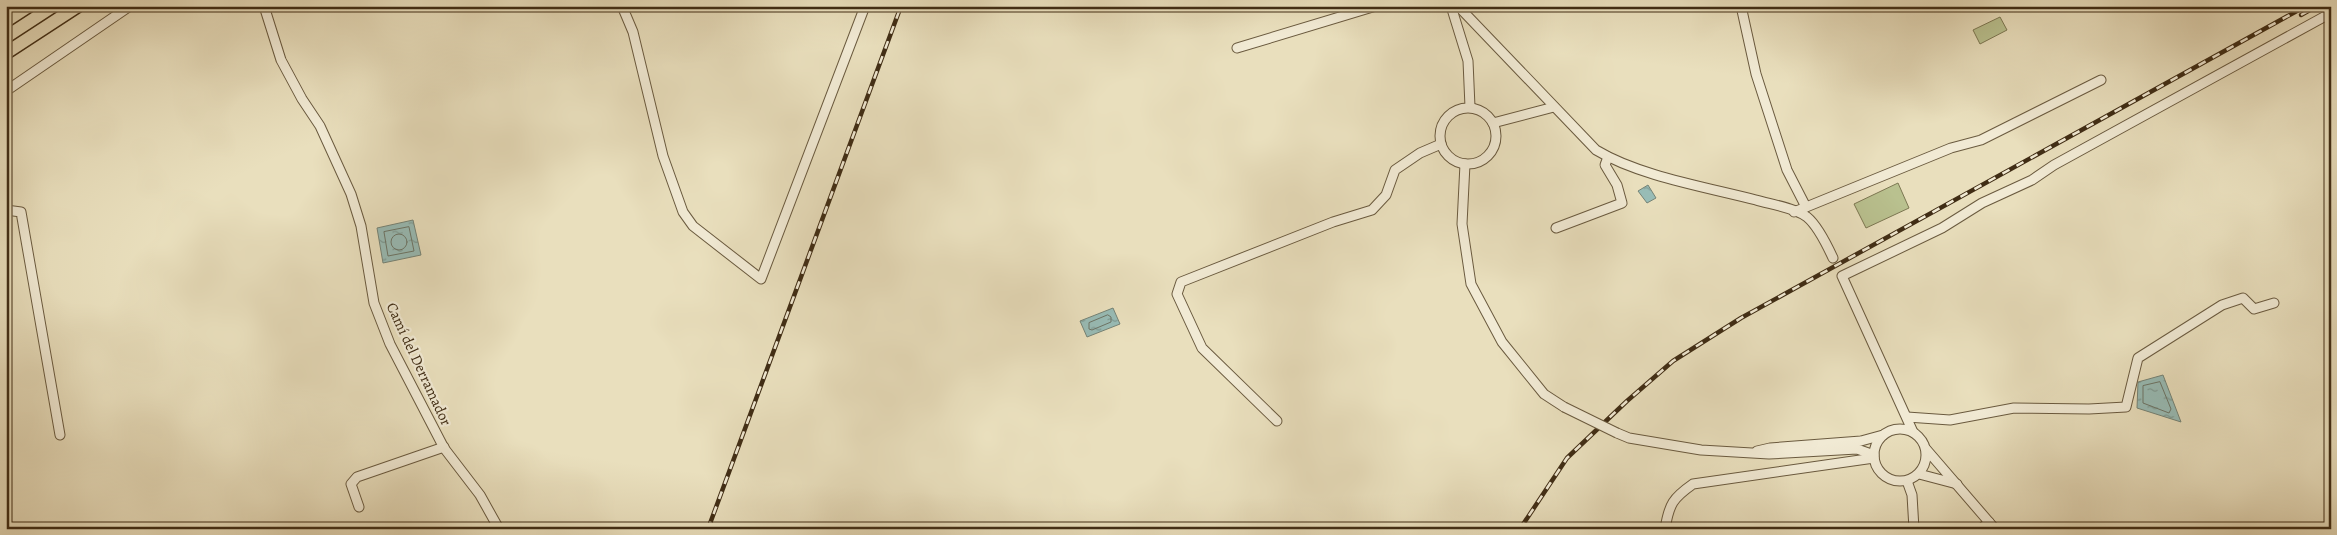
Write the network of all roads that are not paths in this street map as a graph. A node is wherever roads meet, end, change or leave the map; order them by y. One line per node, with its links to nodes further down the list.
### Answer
1 (29, 6): 12 (highway)
2 (78, 6): 14 (highway)
3 (130, 6): 16 (street)
4 (264, 6): 34 (street, Camí del Derramador)
5 (622, 6): 6 (street)
6 (865, 6)
7 (1376, 6): 13 (street)
8 (1451, 6): 18 (street)
9 (1458, 6): 17 (street)
10 (1741, 6): 23 (street)
11 (2331, 13): 29 (street)
12 (6, 21)
13 (1237, 48)
14 (6, 53)
15 (2101, 80): 23 (street)
16 (6, 91)
17 (1554, 107): 19 (street); 21 (street)
18 (1470, 108): 19 (street); 20 (street)
19 (1493, 123): 22 (street)
20 (1441, 144): 22 (street); 30 (street)
21 (1608, 157): 25 (street); 26 (street)
22 (1465, 164): 36 (street, bridge)
23 (1806, 207): 25 (street)
24 (6, 210): 32 (street)
25 (1794, 212): 27 (street)
26 (1556, 228)
27 (1834, 258)
28 (2274, 303): 29 (street)
29 (1907, 417): 31 (street)
30 (1277, 421)
31 (1914, 432): 33 (street); 35 (street)
32 (60, 435)
33 (1884, 435): 36 (street); 37 (street)
34 (444, 448): 41 (street); 43 (street, Camí del Derramador)
35 (1926, 448): 38 (street); 40 (street)
36 (1752, 452): 37 (street)
37 (1874, 457): 39 (street); 44 (street)
38 (1919, 474): 39 (street); 40 (street)
39 (1907, 481): 45 (street)
40 (1957, 484): 42 (street)
41 (359, 508)
42 (1992, 525): 46 (street)
43 (499, 529)
44 (1665, 529)
45 (1914, 529)
46 (1981, 529)

